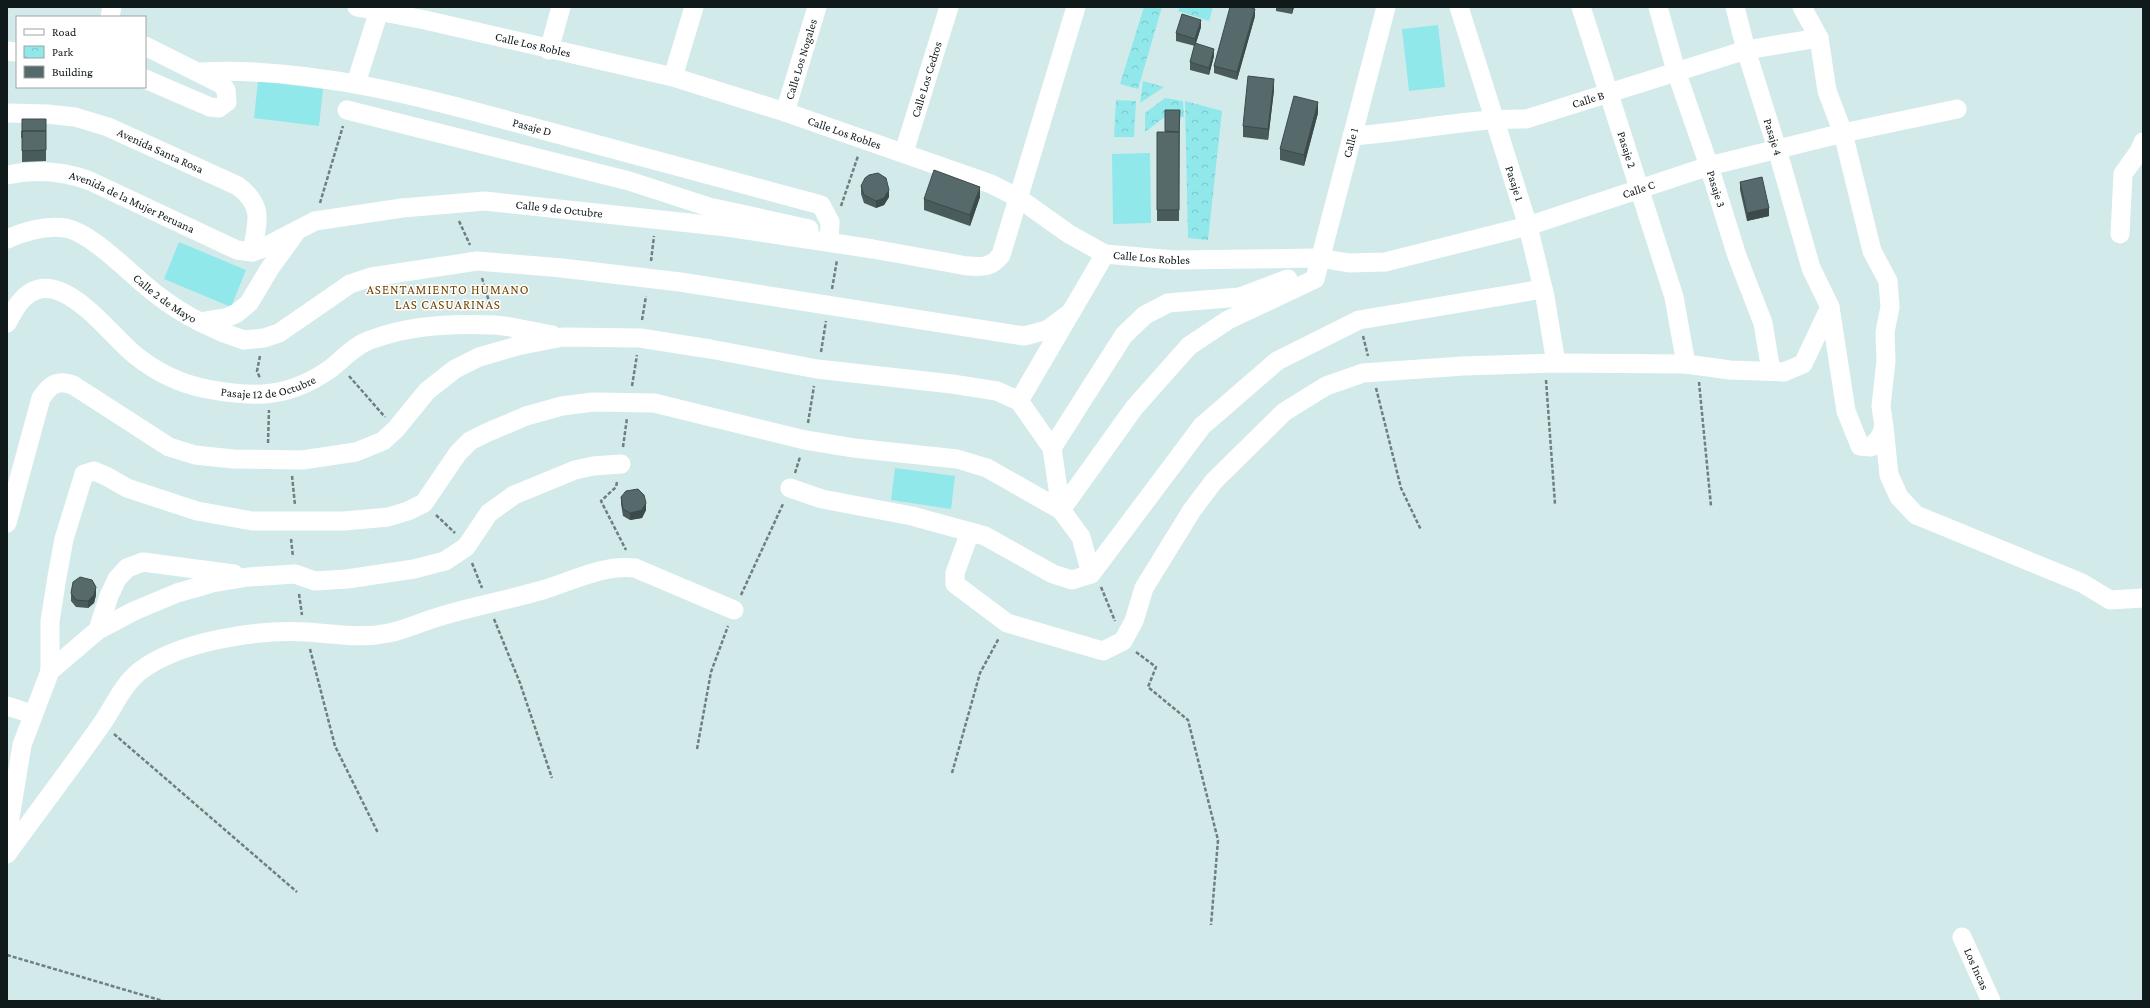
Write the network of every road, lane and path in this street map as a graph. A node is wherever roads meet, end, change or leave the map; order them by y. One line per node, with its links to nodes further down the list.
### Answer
1 (356, 7): 13 (street, Calle Los Robles)
2 (561, 7): 17 (street)
3 (694, 7): 21 (street)
4 (817, 7): 27 (street, Calle Los Nogales)
5 (949, 7): 35 (street, Calle Los Cedros)
6 (1076, 7): 39 (street, Calle 9 de Octubre)
7 (1386, 7): 31 (street, Calle 1)
8 (1459, 7): 29 (street, Pasaje 1)
9 (1581, 7): 24 (street, Pasaje 2)
10 (1658, 7): 19 (street, Pasaje 3)
11 (1735, 7): 18 (street, Pasaje 4)
12 (1802, 7): 15 (street)
13 (379, 11): 14 (street, Calle Los Robles); 23 (street)
14 (427, 14): 17 (street, Calle Los Robles)
15 (1819, 38): 18 (street, Calle B); 30 (street)
16 (146, 46): 20 (street)
17 (549, 50): 21 (street, Calle Los Robles)
18 (1746, 50): 19 (street, Calle B); 34 (street, Pasaje 4)
19 (1676, 71): 24 (street, Calle B); 36 (street, Pasaje 3)
20 (199, 72): 22 (street); 23 (street, Pasaje D)
21 (673, 77): 27 (street, Calle Los Robles)
22 (146, 79)
23 (356, 83): 46 (street, Pasaje D)
24 (1609, 93): 29 (street, Calle B); 38 (street, Pasaje 2)
25 (1957, 109): 30 (street, Calle C)
26 (347, 110): 42 (path); 46 (street)
27 (785, 112): 32 (street, Calle Los Robles)
28 (7, 113): 48 (street, Avenida Santa Rosa)
29 (1494, 118): 31 (street, Calle B); 43 (street, Pasaje 1)
30 (1844, 133): 34 (street, Calle C); 67 (street)
31 (1352, 136): 50 (street, Calle 1)
32 (863, 138): 35 (street, Calle Los Robles); 40 (path)
33 (2143, 142): 45 (street)
34 (1777, 149): 36 (street, Calle C); 53 (street, Pasaje 4)
35 (904, 152): 39 (street, Calle Los Robles)
36 (1709, 166): 38 (street, Calle C); 63 (street, Pasaje 3)
37 (7, 174): 48 (street, Avenida de la Mujer Peruana)
38 (1639, 189): 43 (street, Calle C); 61 (street, Pasaje 2)
39 (1017, 197): 46 (street, Calle 9 de Octubre); 49 (street, Calle Los Robles)
40 (839, 212)
41 (656, 219): 42 (street, Calle 9 de Octubre); 46 (street, Calle 9 de Octubre); 51 (path)
42 (315, 220): 44 (street, Calle 9 de Octubre)
43 (1528, 226): 50 (street, Calle C); 52 (street, Pasaje 1)
44 (298, 230): 48 (street, Calle 9 de Octubre); 56 (street, Calle 2 de Mayo)
45 (2120, 234)
46 (829, 238)
47 (7, 239): 56 (street, Calle 2 de Mayo)
48 (252, 252)
49 (1105, 254): 50 (street, Calle Los Robles); 54 (street)
50 (1317, 269): 69 (street); 76 (street)
51 (649, 278): 54 (street); 56 (street); 59 (path)
52 (1543, 289): 55 (street); 60 (street, Pasaje 1)
53 (1830, 307): 63 (street); 67 (street, Pasaje 4)
54 (1071, 312): 65 (street)
55 (1359, 320): 64 (path); 84 (street)
56 (200, 322)
57 (7, 323): 62 (street, Pasaje 12 de Octubre)
58 (563, 337): 59 (street); 62 (street, Pasaje 12 de Octubre); 68 (street)
59 (640, 338): 65 (street); 66 (path)
60 (1550, 364): 61 (street); 64 (street); 74 (path)
61 (1692, 365): 63 (street); 75 (path)
62 (329, 370): 68 (path)
63 (1771, 371)
64 (1372, 373): 79 (path); 92 (street)
65 (1019, 401): 69 (street)
66 (630, 402): 71 (path); 73 (street); 76 (street)
67 (1884, 427): 86 (street)
68 (396, 429): 70 (street)
69 (1052, 448): 76 (street)
70 (291, 460): 77 (path); 78 (street)
71 (620, 464): 81 (street); 82 (path)
72 (790, 488): 80 (street)
73 (424, 503): 77 (street); 81 (path)
74 (1556, 504)
75 (1712, 506)
76 (1061, 510): 84 (street)
77 (289, 521): 83 (path); 93 (street)
78 (7, 523)
79 (1421, 530)
80 (970, 532): 84 (street); 89 (street)
81 (466, 547): 83 (street); 87 (path)
82 (635, 568): 87 (street); 88 (street)
83 (295, 574): 85 (street); 91 (path)
84 (1091, 574): 92 (path)
85 (248, 577): 90 (street); 90 (street)
86 (2143, 598)
87 (488, 603): 91 (street); 98 (path)
88 (734, 610)
89 (1007, 623): 92 (street); 97 (path)
90 (98, 630): 93 (street)
91 (306, 632): 96 (street); 99 (path)
92 (1123, 641): 103 (path)
93 (50, 671): 95 (street)
94 (7, 706): 95 (street)
95 (32, 714): 100 (street)
96 (102, 724): 101 (street); 102 (path)
97 (952, 773)
98 (552, 778)
99 (378, 833)
100 (7, 836)
101 (7, 854)
102 (297, 892)
103 (1211, 926)
104 (1962, 937): 107 (street, Los Incas)
105 (7, 955): 106 (path)
106 (163, 1001)
107 (1991, 1001)

